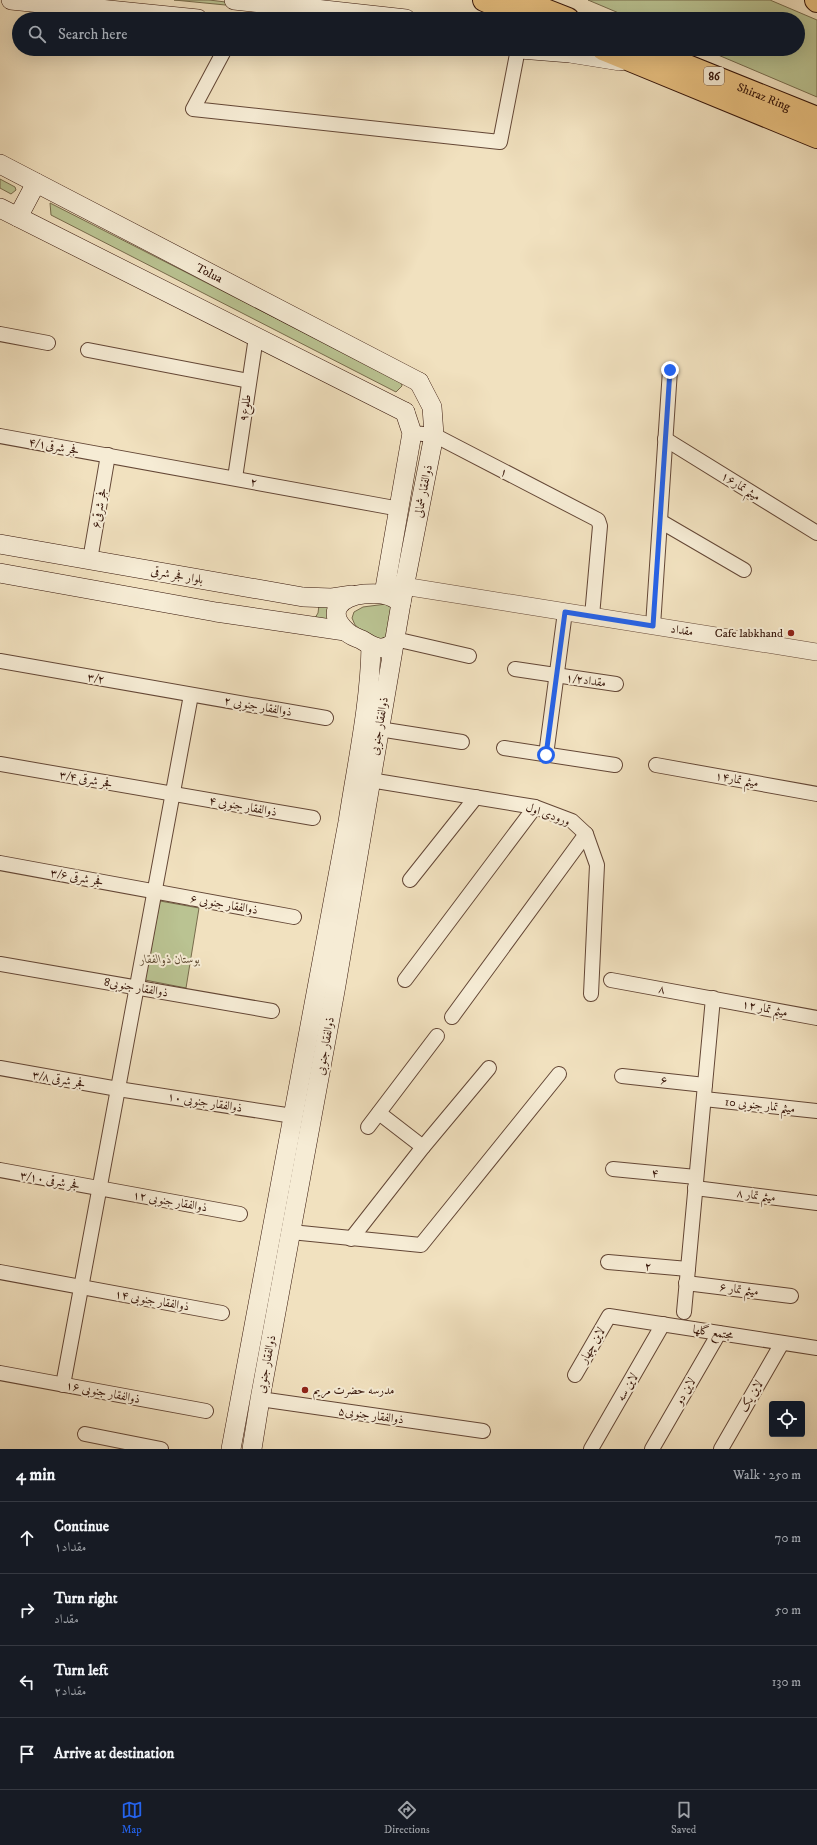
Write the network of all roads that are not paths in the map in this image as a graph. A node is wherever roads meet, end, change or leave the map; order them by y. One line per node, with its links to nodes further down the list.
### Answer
1 (11, 0): 5 (main road)
2 (234, 0): 6 (main road)
3 (484, 0): 7 (highway)
4 (520, 0): 8 (highway)
5 (129, 12)
6 (343, 12)
7 (513, 12)
8 (550, 12)
9 (221, 56): 10 (street)
10 (518, 56)
11 (614, 56): 12 (main road)
12 (643, 57): 13 (highway, Shiraz Ring / 86)
13 (816, 132)
14 (0, 164): 15 (main road, Tolua)
15 (36, 183): 17 (main road); 24 (main road, Tolua)
16 (0, 208): 17 (main road)
17 (18, 217): 19 (main road)
18 (0, 334): 20 (street)
19 (256, 337): 23 (street, طلوع۹); 25 (main road)
20 (48, 343)
21 (88, 350): 23 (street)
22 (670, 370): 29 (street)
23 (249, 381): 31 (street, طلوع۹)
24 (419, 382): 25 (main road); 27 (main road, ذوالفقار شمالی)
25 (405, 412): 26 (main road, ذوالفقار شمالی)
26 (412, 434): 27 (street, ۱); 32 (main road, ذوالفقار شمالی)
27 (434, 435): 39 (main road, ذوالفقار شمالی); 43 (street, ۱)
28 (0, 436): 30 (street, فجر شرقی۴/۱)
29 (665, 439): 33 (street); 34 (street, میثم تمار۱۶)
30 (108, 455): 31 (street, ۲); 36 (street, فجر شرقی۶)
31 (235, 478): 32 (street, ۲)
32 (400, 509): 39 (main road, ذوالفقار شمالی)
33 (660, 521): 37 (street); 45 (street)
34 (817, 533)
35 (0, 544): 36 (main road, بلوار فجر شرقی)
36 (90, 560): 41 (main road, بلوار فجر شرقی)
37 (744, 570)
38 (0, 573): 44 (main road)
39 (394, 592): 40 (main road, بلوار فجر شرقی); 42 (street, مقداد); 47 (main road, ذوالفقار جنوبی)
40 (355, 595): 41 (main road, بلوار فجر شرقی); 46 (main road)
41 (296, 596): 44 (main road)
42 (565, 612): 43 (street, مقداد); 53 (street)
43 (592, 616): 45 (street, مقداد)
44 (285, 621): 46 (main road)
45 (653, 626): 49 (street, مقداد)
46 (345, 631): 48 (main road)
47 (394, 641): 48 (main road); 50 (street); 57 (main road, ذوالفقار جنوبی)
48 (371, 646): 57 (main road)
49 (817, 652)
50 (469, 656)
51 (0, 661): 55 (street, ۳/۲)
52 (515, 669): 53 (street, مقداد۱/۲)
53 (556, 675): 54 (street, مقداد۱/۲); 60 (street)
54 (616, 684)
55 (191, 694): 56 (street, ۲ ذوالفقار جنوبی); 65 (street)
56 (326, 718)
57 (371, 732): 58 (street); 64 (main road, ذوالفقار جنوبی); 79 (main road, ذوالفقار جنوبی)
58 (462, 742)
59 (504, 748): 60 (street)
60 (546, 755): 62 (street)
61 (0, 764): 65 (street, ۳/۴ فجر شرقی)
62 (615, 765)
63 (656, 765): 66 (street, میثم تمار۱۴)
64 (370, 780): 67 (street, ورودی اول); 79 (main road, ذوالفقار جنوبی)
65 (173, 793): 69 (street, ۴ ذوالفقار جنوبی); 73 (street)
66 (817, 794)
67 (476, 797): 68 (street, ورودی اول); 72 (street)
68 (535, 807): 70 (street, ورودی اول); 76 (street)
69 (313, 818)
70 (586, 834): 80 (street, ورودی اول); 83 (street)
71 (0, 863): 73 (street, ۳/۶ فجر شرقی)
72 (410, 880)
73 (155, 891): 74 (street, ۶ ذوالفقار جنوبی); 78 (street)
74 (294, 917)
75 (0, 964): 78 (street, 8ذوالفقار جنوبی)
76 (405, 980)
77 (611, 980): 81 (street, ۸)
78 (137, 988): 82 (street, 8ذوالفقار جنوبی); 91 (street)
79 (326, 989): 95 (main road, ذوالفقار جنوبی); 104 (main road, ذوالفقار جنوبی)
80 (591, 994)
81 (714, 998): 84 (street, میثم تمار ۱۲); 90 (street)
82 (272, 1011)
83 (452, 1017)
84 (817, 1018)
85 (437, 1036): 94 (street)
86 (0, 1068): 91 (street, ۳/۸ فجر شرقی)
87 (490, 1068): 97 (street)
88 (560, 1074): 105 (street)
89 (622, 1076): 90 (street, ۶)
90 (705, 1085): 92 (street)
91 (118, 1089): 95 (street, ۱۰ ذوالفقار جنوبی); 101 (street)
92 (704, 1099): 93 (street, میثم تمار جنوبی 10); 100 (street)
93 (817, 1111)
94 (379, 1113): 96 (street); 97 (street)
95 (292, 1116): 126 (main road, ذوالفقار جنوبی)
96 (368, 1127)
97 (422, 1147): 105 (street)
98 (613, 1169): 100 (street, ۴)
99 (0, 1170): 101 (street, ۳/۱۰ فجر شرقی)
100 (696, 1182): 102 (street, میثم تمار ۸); 108 (street)
101 (100, 1189): 103 (street, ۱۲ ذوالفقار جنوبی); 109 (street)
102 (817, 1203)
103 (240, 1214)
104 (291, 1232): 105 (street); 121 (main road, ذوالفقار جنوبی)
105 (351, 1239)
106 (608, 1262): 108 (street, ۲)
107 (0, 1272): 109 (street, ۱۴ ذوالفقار جنوبی)
108 (687, 1276): 110 (street, میثم تمار ۶); 111 (street)
109 (81, 1287): 112 (street, ۱۴ ذوالفقار جنوبی); 120 (street)
110 (791, 1296)
111 (684, 1312)
112 (222, 1313)
113 (609, 1316): 114 (street, مجتمع گلها); 119 (street, لاین چهار)
114 (663, 1324): 115 (street, مجتمع گلها); 128 (street, لاین سه)
115 (719, 1333): 116 (street, مجتمع گلها); 129 (street, لاین دو)
116 (782, 1343): 117 (street, مجتمع گلها); 130 (street, لاین یک)
117 (817, 1348)
118 (0, 1373): 120 (street, ۱۶ ذوالفقار جنوبی)
119 (575, 1374)
120 (63, 1385): 122 (street, ۱۶ ذوالفقار جنوبی)
121 (260, 1399): 123 (street, ذوالفقار جنوبی۵); 127 (main road, ذوالفقار جنوبی)
122 (206, 1411)
123 (483, 1431)
124 (85, 1434): 125 (street)
125 (161, 1449)
126 (231, 1449)
127 (252, 1449)
128 (591, 1449)
129 (652, 1449)
130 (721, 1449)

